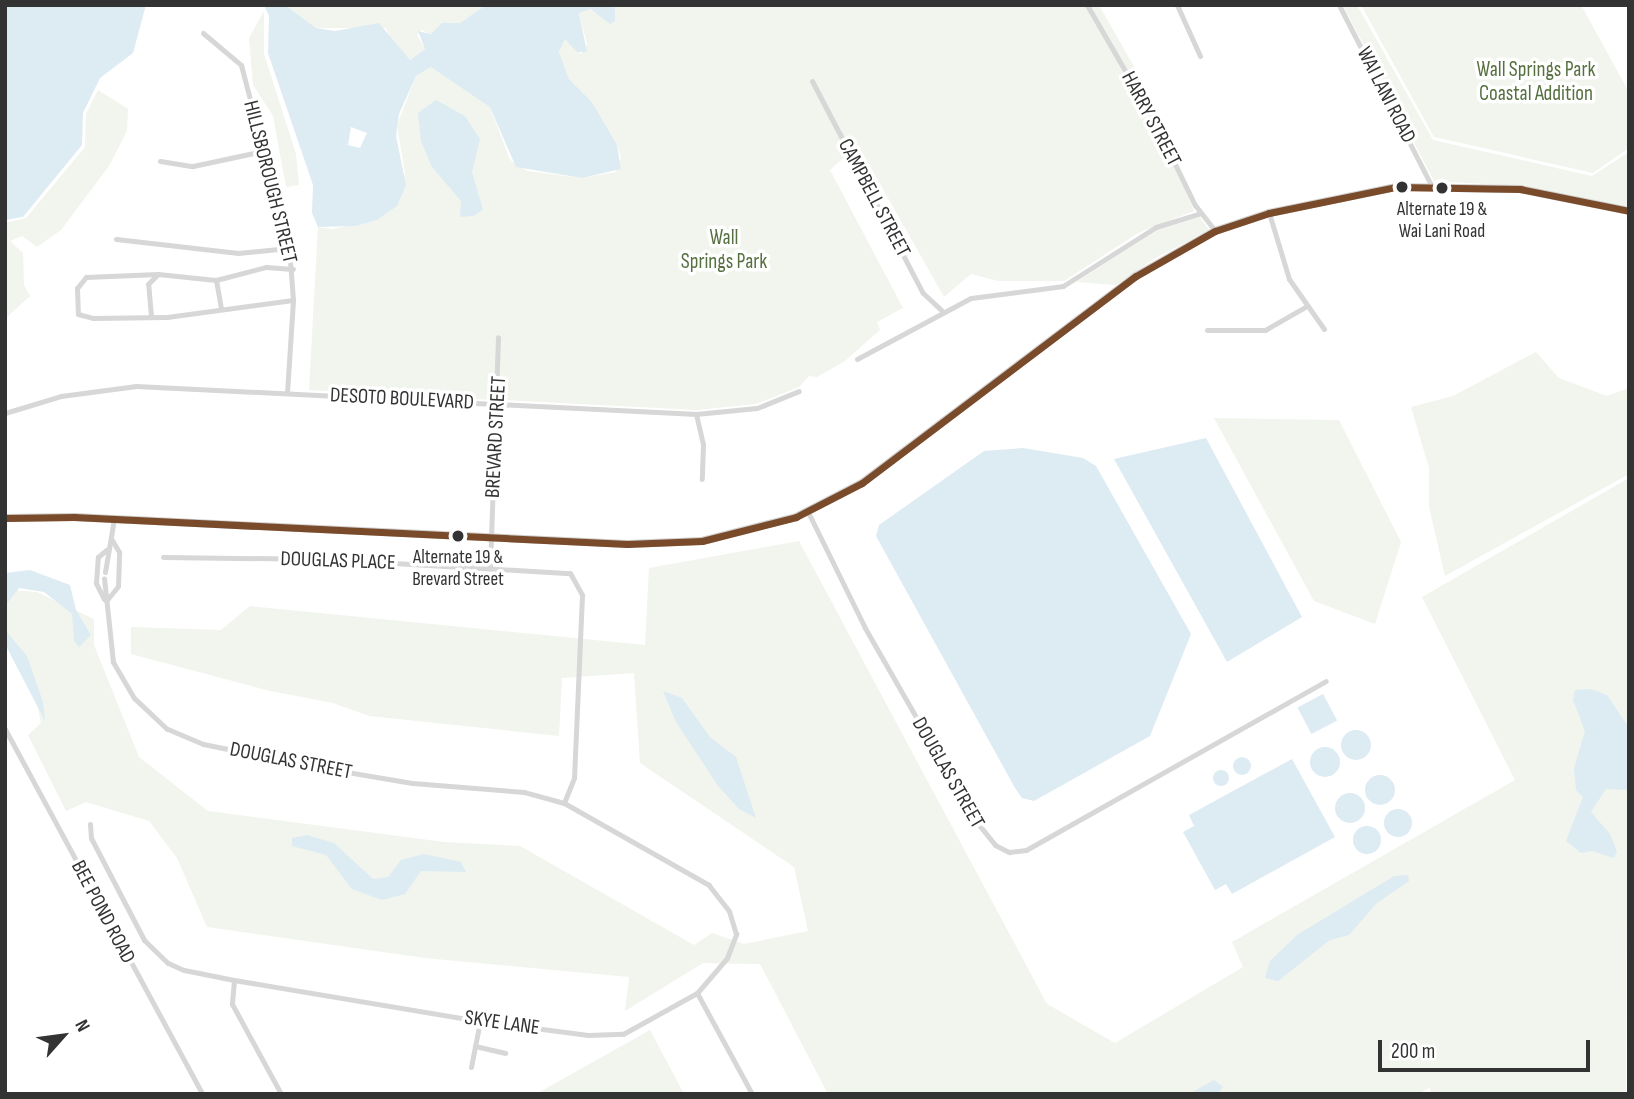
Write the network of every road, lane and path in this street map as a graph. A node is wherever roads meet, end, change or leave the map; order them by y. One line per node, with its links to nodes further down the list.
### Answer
1 (1087, 5): 11 (street, HARRY STREET)
2 (1177, 5): 5 (street)
3 (1339, 5): 9 (street, WAI LANI ROAD)
4 (203, 33): 7 (street, HILLSBOROUGH STREET)
5 (1200, 56)
6 (812, 81): 22 (street, CAMPBELL STREET)
7 (263, 150): 8 (street); 15 (street, HILLSBOROUGH STREET)
8 (160, 162)
9 (1431, 185): 10 (main road); 12 (main road)
10 (1629, 211)
11 (1201, 213): 13 (street, HARRY STREET); 22 (street)
12 (1269, 213): 13 (main road); 20 (street)
13 (1215, 232): 34 (main road)
14 (116, 239): 15 (street)
15 (289, 248): 16 (street, HILLSBOROUGH STREET)
16 (293, 269): 18 (street); 19 (street, HILLSBOROUGH STREET)
17 (158, 274): 18 (street); 23 (street); 23 (street)
18 (216, 280): 21 (street)
19 (293, 300): 21 (street); 29 (street, HILLSBOROUGH STREET)
20 (1305, 307): 24 (street); 25 (street)
21 (221, 308): 23 (street)
22 (941, 310): 27 (street)
23 (151, 316)
24 (1324, 329)
25 (1207, 330)
26 (498, 337): 30 (street, BREVARD STREET)
27 (857, 359)
28 (799, 391): 32 (street, DESOTO BOULEVARD)
29 (287, 393): 30 (street, DESOTO BOULEVARD); 31 (street, DESOTO BOULEVARD)
30 (497, 404): 32 (street, DESOTO BOULEVARD); 37 (street, BREVARD STREET)
31 (5, 413)
32 (696, 414): 33 (street)
33 (702, 479)
34 (808, 512): 37 (main road); 43 (street, DOUGLAS STREET)
35 (5, 518): 36 (main road)
36 (114, 519): 37 (main road); 38 (street, DOUGLAS STREET)
37 (491, 536): 41 (street, BREVARD STREET)
38 (112, 540): 39 (street, DOUGLAS STREET); 42 (street, DOUGLAS STREET)
39 (106, 550): 42 (street, DOUGLAS STREET); 42 (street)
40 (163, 557): 41 (street, DOUGLAS PLACE)
41 (490, 567): 45 (street, DOUGLAS PLACE)
42 (105, 602): 45 (street, DOUGLAS STREET)
43 (1326, 681)
44 (5, 729): 53 (street, BEE POND ROAD)
45 (565, 803): 48 (street, SKYE LANE)
46 (90, 824): 47 (street, SKYE LANE)
47 (234, 980): 49 (street, SKYE LANE); 54 (street)
48 (697, 993): 49 (street, SKYE LANE); 55 (street)
49 (480, 1021): 50 (street)
50 (475, 1046): 51 (street); 52 (street)
51 (505, 1053)
52 (471, 1067)
53 (202, 1094)
54 (281, 1094)
55 (752, 1094)

